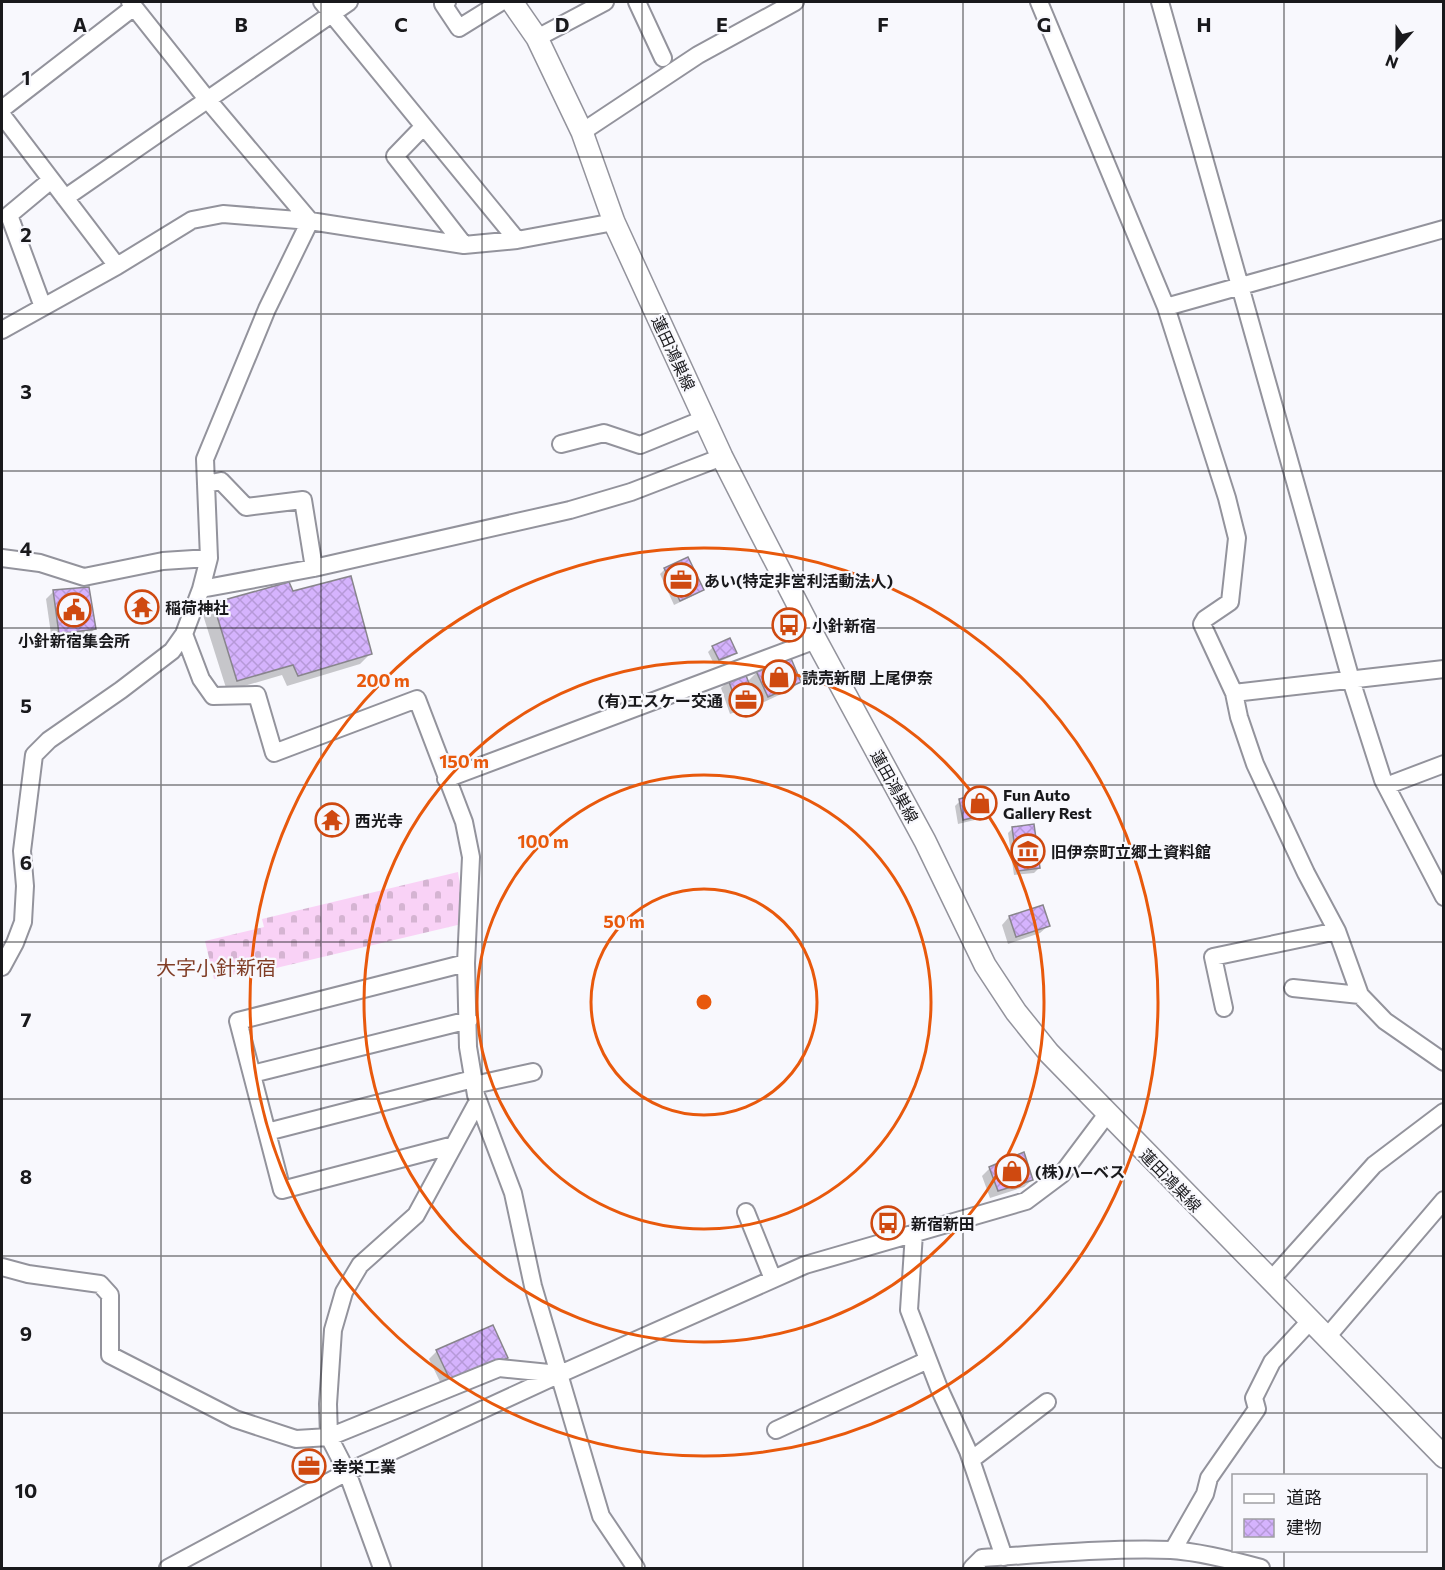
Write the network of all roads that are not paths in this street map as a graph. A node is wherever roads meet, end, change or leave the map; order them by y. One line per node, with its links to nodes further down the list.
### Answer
1 (348, 2): 11 (street)
2 (447, 2): 3 (street)
3 (501, 2)
4 (512, 2): 12 (main road, 蓮田鴻巣線)
5 (605, 2): 12 (street)
6 (637, 2): 13 (street)
7 (795, 2): 18 (street)
8 (1039, 2): 28 (street)
9 (1160, 2): 27 (street)
10 (132, 4): 14 (street); 15 (street)
11 (326, 8): 14 (street); 17 (street)
12 (537, 38): 18 (main road, 蓮田鴻巣線)
13 (663, 58)
14 (207, 99): 20 (street); 21 (street)
15 (2, 110)
16 (2, 115): 19 (street)
17 (423, 127): 24 (street); 25 (street)
18 (582, 132): 22 (main road, 蓮田鴻巣線)
19 (51, 180): 20 (street); 29 (street)
20 (64, 198): 26 (street)
21 (310, 221): 25 (street); 26 (street); 34 (street)
22 (614, 222): 24 (street); 31 (main road, 蓮田鴻巣線)
23 (1443, 229): 27 (street)
24 (517, 240): 25 (street)
25 (464, 245)
26 (117, 266): 29 (street)
27 (1240, 286): 28 (street); 42 (street)
28 (1166, 306): 43 (street)
29 (43, 307): 30 (street)
30 (4, 325)
31 (704, 419): 32 (street); 33 (main road, 蓮田鴻巣線)
32 (561, 444)
33 (722, 457): 37 (street); 40 (main road, 蓮田鴻巣線)
34 (206, 484): 36 (street); 37 (street)
35 (2, 558): 36 (street)
36 (209, 558): 38 (street)
37 (314, 568): 38 (street)
38 (201, 589): 39 (street)
39 (184, 634): 45 (street); 50 (street)
40 (816, 640): 45 (street); 60 (main road, 蓮田鴻巣線)
41 (1443, 669): 42 (street)
42 (1351, 680): 43 (street); 46 (street)
43 (1234, 693): 48 (street)
44 (1443, 764): 46 (street)
45 (446, 779): 49 (street)
46 (1386, 786): 47 (street)
47 (1443, 897)
48 (1337, 931): 52 (street); 53 (street)
49 (466, 963): 54 (street); 57 (street)
50 (2, 967)
51 (1293, 988): 52 (street)
52 (1360, 995): 55 (street)
53 (1224, 1008)
54 (469, 1020): 57 (street); 58 (street)
55 (1443, 1062)
56 (533, 1072): 58 (street)
57 (252, 1074): 61 (street)
58 (475, 1088): 61 (street); 62 (street); 72 (street)
59 (1443, 1112): 68 (street)
60 (1107, 1114): 65 (street); 68 (main road, 蓮田鴻巣線)
61 (267, 1132): 62 (street)
62 (454, 1145): 75 (street)
63 (1443, 1200): 70 (street)
64 (746, 1212): 67 (street)
65 (914, 1233): 67 (street); 71 (street)
66 (2, 1268): 75 (street)
67 (773, 1279): 72 (street)
68 (1270, 1281): 69 (main road, 蓮田鴻巣線)
69 (1311, 1320): 70 (main road, 蓮田鴻巣線); 79 (street)
70 (1327, 1336): 76 (main road, 蓮田鴻巣線)
71 (928, 1360): 74 (street); 77 (street)
72 (560, 1374): 75 (street); 78 (street); 83 (street)
73 (1047, 1402): 77 (street)
74 (776, 1430)
75 (329, 1437): 78 (street)
76 (1443, 1457)
77 (971, 1460): 80 (street)
78 (347, 1472): 81 (street); 82 (street)
79 (1173, 1550): 80 (street); 85 (street)
80 (1004, 1557): 84 (street)
81 (168, 1569)
82 (382, 1569)
83 (636, 1569)
84 (972, 1569)
85 (1261, 1569)

